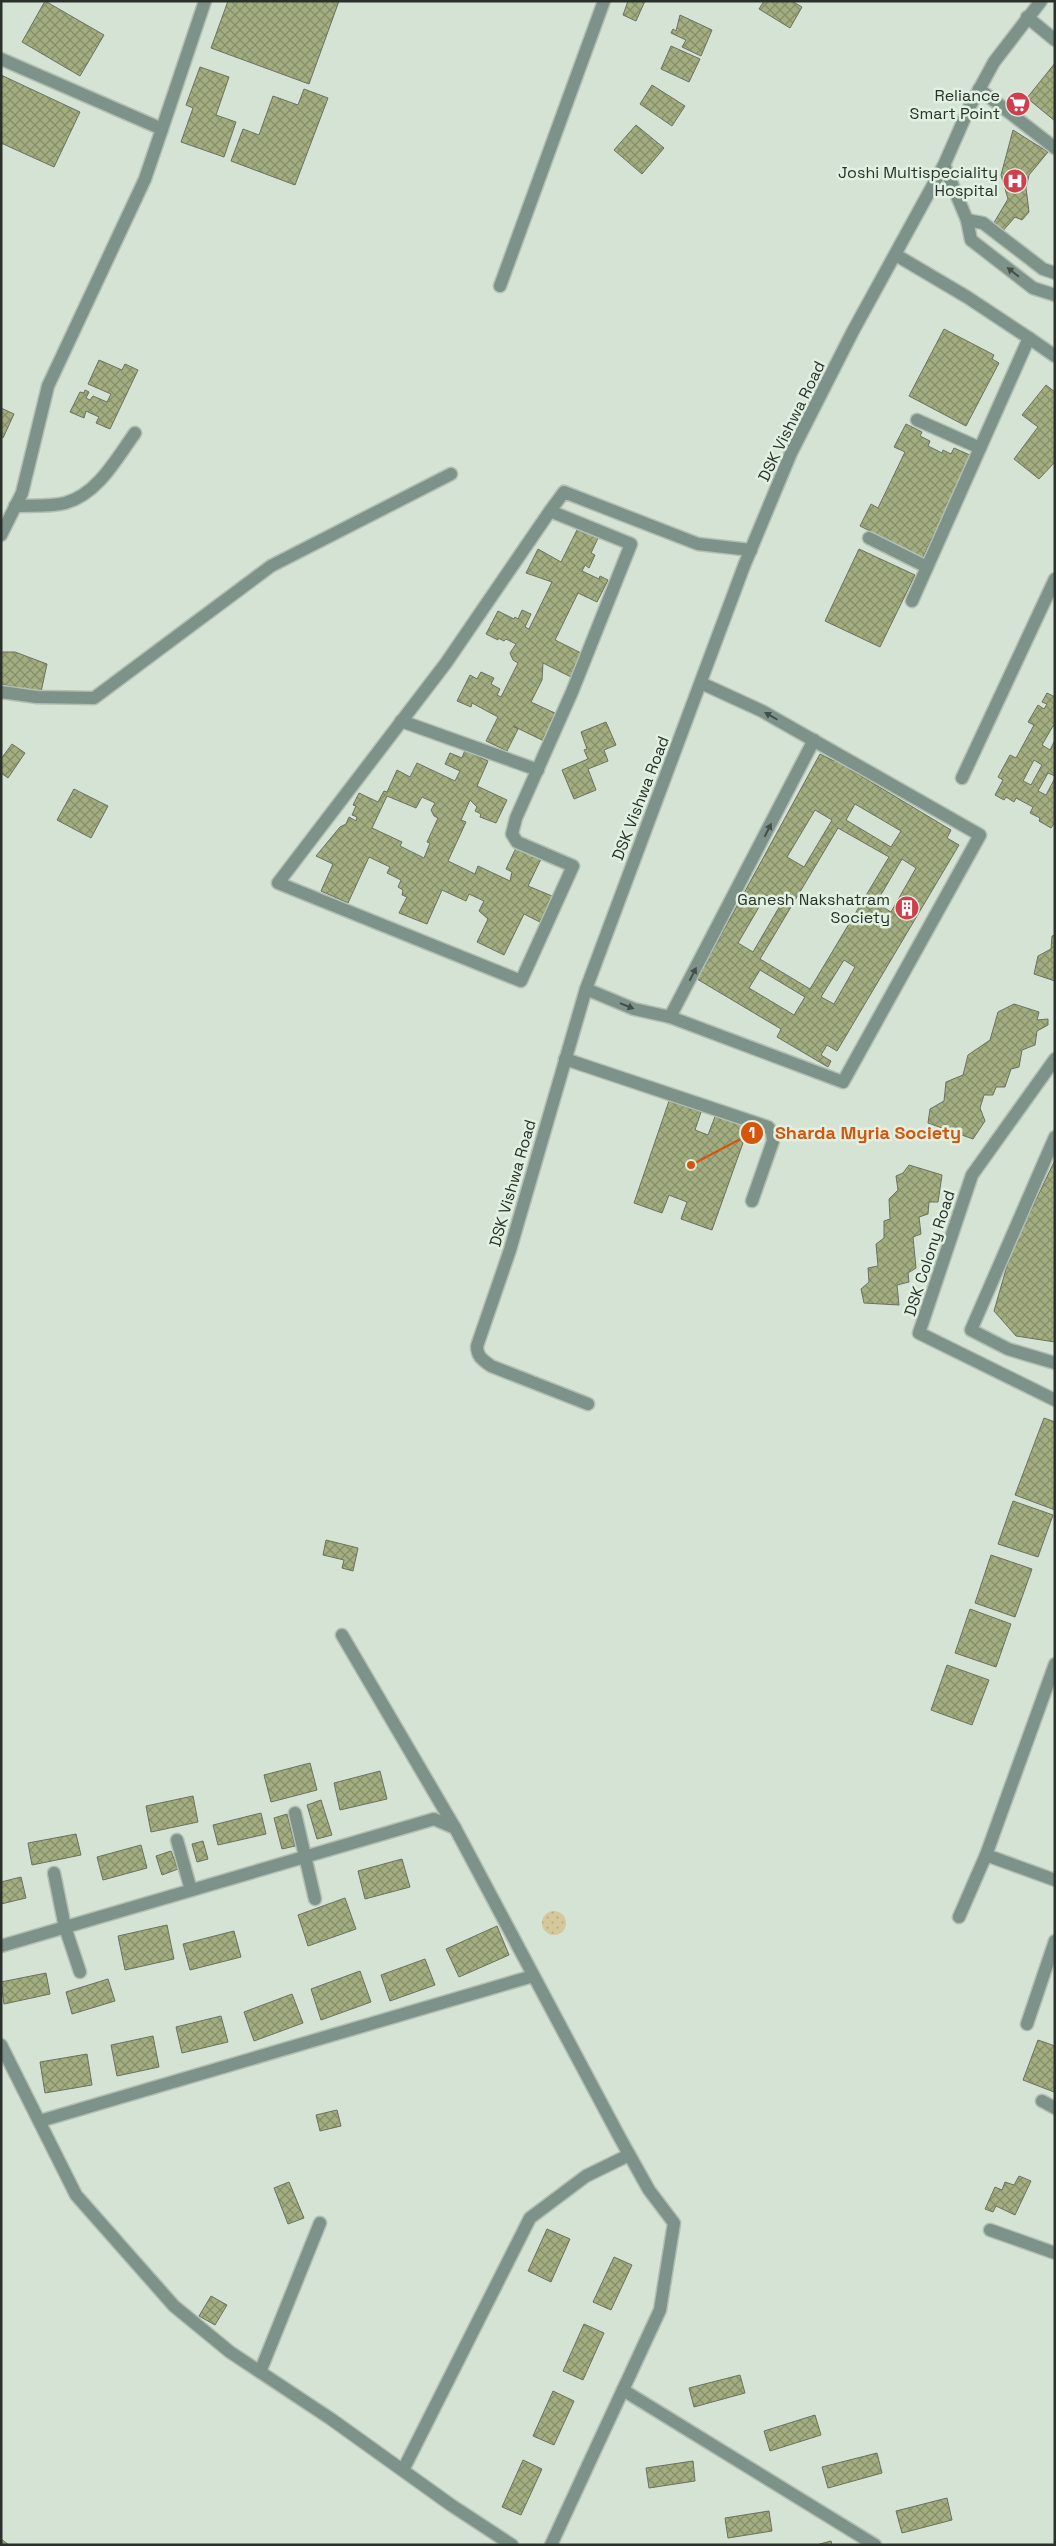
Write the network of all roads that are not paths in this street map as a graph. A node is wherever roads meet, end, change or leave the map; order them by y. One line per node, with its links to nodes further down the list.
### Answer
1 (205, 1): 8 (street)
2 (604, 1): 14 (street)
3 (1041, 1): 4 (street, DSK Vishwa Road)
4 (1027, 17): 5 (street); 7 (street, DSK Vishwa Road)
5 (1055, 40)
6 (1, 59): 8 (street)
7 (979, 89): 9 (street); 10 (street, DSK Vishwa Road)
8 (162, 129): 22 (street)
9 (1055, 148)
10 (944, 165): 11 (street); 12 (street, DSK Vishwa Road)
11 (967, 220): 13 (street); 15 (street, one-way to 11)
12 (896, 254): 16 (street); 26 (street, DSK Vishwa Road)
13 (1055, 273)
14 (500, 286)
15 (1055, 295)
16 (1029, 338): 17 (street); 20 (street)
17 (1055, 356)
18 (917, 420): 20 (street)
19 (135, 433): 22 (street)
20 (980, 448): 27 (street)
21 (450, 474): 31 (street)
22 (15, 506): 24 (street)
23 (550, 511): 26 (street); 32 (street); 34 (street)
24 (1, 535)
25 (868, 538): 27 (street)
26 (751, 550): 30 (street, DSK Vishwa Road)
27 (926, 567): 29 (street)
28 (1055, 578): 35 (street)
29 (912, 601)
30 (701, 683): 33 (street, one-way to 30); 36 (street, DSK Vishwa Road)
31 (1, 692)
32 (401, 721): 34 (street); 34 (street)
33 (814, 740): 37 (street, one-way to 33); 37 (street)
34 (538, 770)
35 (962, 778)
36 (586, 989): 37 (street, one-way to 37); 38 (street, DSK Vishwa Road)
37 (670, 1017)
38 (565, 1059): 41 (street); 44 (street, DSK Vishwa Road)
39 (1055, 1059): 43 (street, DSK Colony Road)
40 (1055, 1137): 42 (street)
41 (752, 1200)
42 (1055, 1363)
43 (1055, 1400)
44 (588, 1404)
45 (342, 1635): 48 (street)
46 (1055, 1664): 50 (street)
47 (295, 1813): 51 (street)
48 (454, 1828): 51 (street); 61 (street)
49 (177, 1840): 54 (street)
50 (986, 1855): 53 (street); 56 (street)
51 (306, 1857): 54 (street); 55 (street)
52 (54, 1873): 57 (street)
53 (1055, 1880)
54 (191, 1890): 57 (street)
55 (315, 1899)
56 (959, 1917)
57 (65, 1927): 59 (street); 60 (street)
58 (1055, 1941): 62 (street)
59 (1, 1946)
60 (80, 1972)
61 (533, 1976): 66 (street); 67 (street)
62 (1027, 2024)
63 (1, 2045): 66 (street)
64 (1042, 2101): 65 (street)
65 (1055, 2108)
66 (40, 2121): 71 (street)
67 (629, 2155): 72 (street); 73 (street)
68 (320, 2223): 71 (street)
69 (990, 2230): 70 (street)
70 (1055, 2253)
71 (260, 2372): 73 (street)
72 (623, 2390): 75 (street); 76 (street)
73 (403, 2470): 74 (street)
74 (512, 2545)
75 (550, 2545)
76 (875, 2545)

